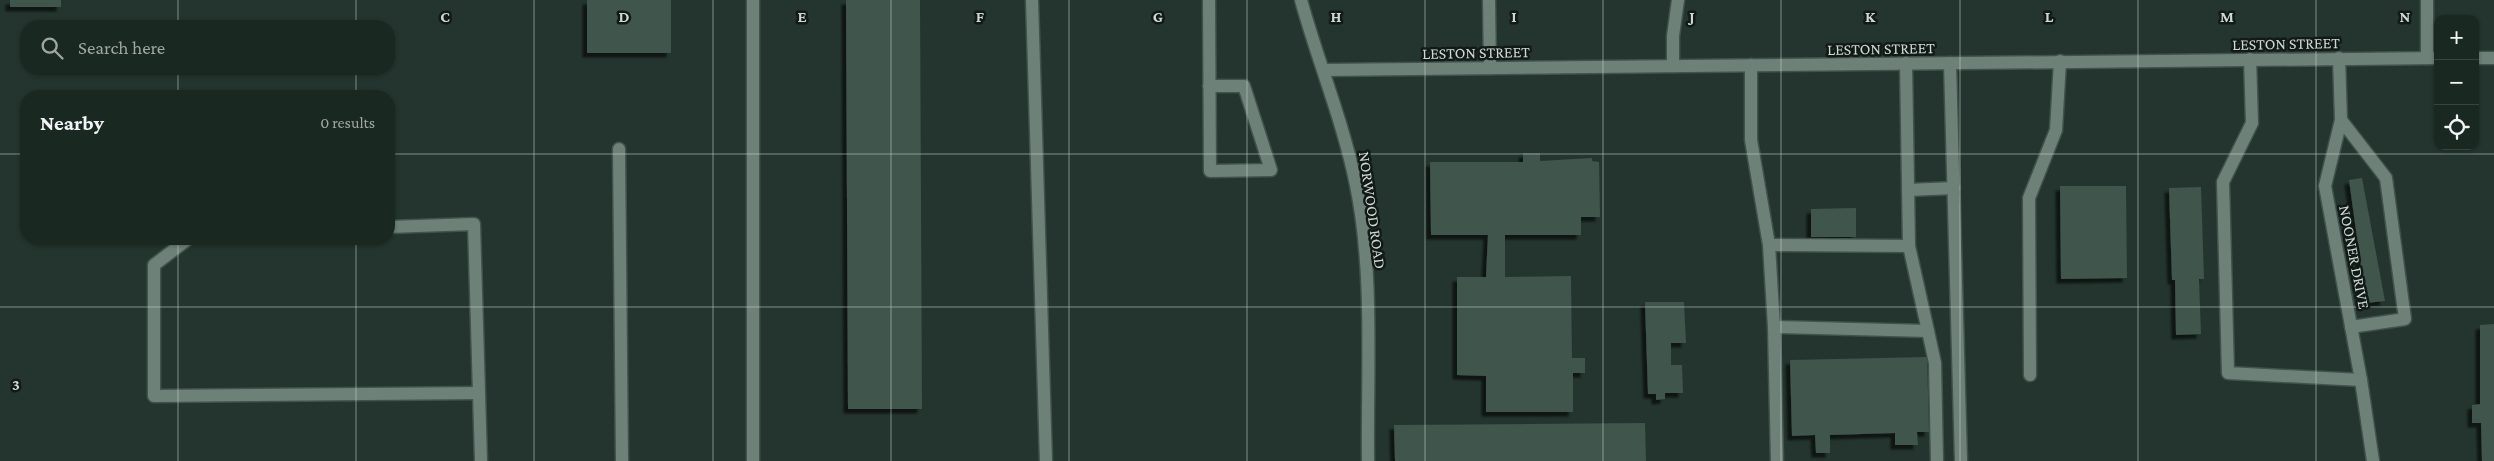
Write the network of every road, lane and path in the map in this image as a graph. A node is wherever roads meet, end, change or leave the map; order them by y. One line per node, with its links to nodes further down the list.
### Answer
1 (753, 0): 37 (street)
2 (1032, 0): 38 (street)
3 (1208, 0): 20 (street)
4 (1301, 0): 19 (street, NORWOOD ROAD)
5 (1489, 0): 18 (street)
6 (1678, 0): 17 (street)
7 (2427, 0): 9 (street)
8 (2339, 58): 9 (street, LESTON STREET); 12 (street, LESTON STREET); 21 (street, NOONER DRIVE)
9 (2432, 58)
10 (2479, 58): 11 (street)
11 (2494, 58)
12 (2250, 60): 13 (street, LESTON STREET); 33 (street)
13 (2060, 62): 14 (street, LESTON STREET); 32 (street)
14 (1950, 63): 15 (street, LESTON STREET); 23 (street)
15 (1906, 64): 16 (street, LESTON STREET); 24 (street)
16 (1751, 65): 17 (street, LESTON STREET); 27 (street)
17 (1673, 66): 18 (street, LESTON STREET)
18 (1490, 68): 19 (street, LESTON STREET)
19 (1325, 70): 39 (street, NORWOOD ROAD)
20 (1209, 86): 20 (street)
21 (2341, 120): 30 (street, NOONER DRIVE); 30 (street)
22 (619, 149): 36 (street)
23 (1954, 188): 24 (street); 42 (street)
24 (1908, 190): 28 (street)
25 (395, 227): 34 (street)
26 (180, 245): 34 (street)
27 (1769, 245): 28 (street); 29 (street)
28 (1909, 246): 31 (street)
29 (1774, 327): 31 (street); 40 (street)
30 (2351, 327): 33 (street, NOONER DRIVE)
31 (1928, 331): 41 (street)
32 (2030, 375)
33 (2361, 380): 43 (street, NOONER DRIVE)
34 (479, 392): 35 (street)
35 (481, 461)
36 (622, 461)
37 (753, 461)
38 (1046, 461)
39 (1368, 461)
40 (1777, 461)
41 (1937, 461)
42 (1960, 461)
43 (2373, 461)

